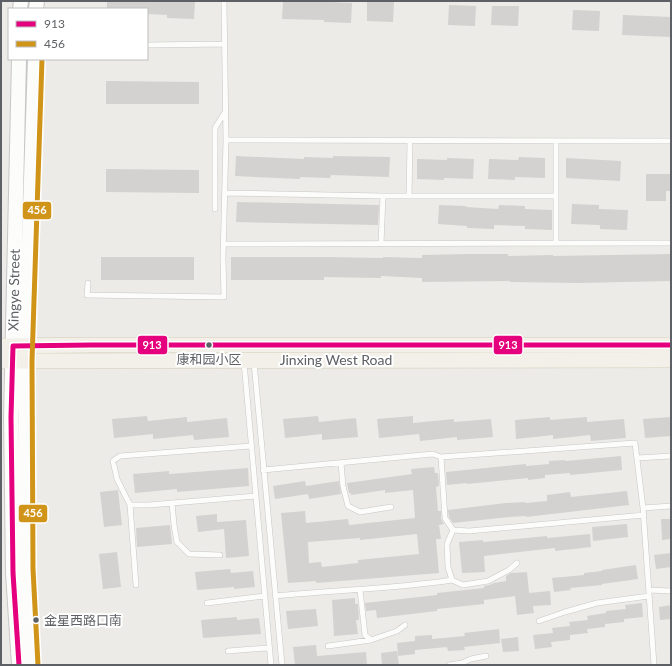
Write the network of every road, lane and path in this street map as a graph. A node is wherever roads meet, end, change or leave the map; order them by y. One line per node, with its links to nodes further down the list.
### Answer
1 (224, 1): 2 (lane)
2 (224, 44): 3 (lane); 6 (lane)
3 (148, 45)
4 (19, 60): 22 (main road, Xingye Street)
5 (35, 60): 22 (main road, Xingye Street)
6 (225, 111): 7 (lane); 15 (lane)
7 (226, 140): 8 (lane); 11 (lane)
8 (410, 140): 9 (lane); 13 (lane)
9 (556, 141): 10 (lane); 14 (lane)
10 (671, 141)
11 (224, 194): 12 (lane); 18 (lane)
12 (383, 196): 13 (lane); 19 (lane)
13 (409, 196): 14 (lane)
14 (556, 196): 16 (lane)
15 (215, 209)
16 (556, 243): 17 (lane); 19 (lane)
17 (671, 243)
18 (223, 244): 19 (lane); 20 (lane)
19 (381, 244)
20 (88, 283)
21 (671, 345): 22 (main road, Jinxing West Road)
22 (13, 346): 24 (main road, Xingye Street)
23 (671, 360): 25 (main road, Jinxing West Road)
24 (13, 361): 25 (main road, Jinxing West Road); 58 (main road, Xingye Street); 59 (main road, Xingye Street)
25 (249, 361): 26 (lane); 31 (lane)
26 (252, 446): 32 (lane); 34 (lane)
27 (671, 456): 29 (lane)
28 (441, 458): 29 (lane); 30 (lane); 39 (lane)
29 (637, 458): 37 (lane)
30 (341, 463): 31 (lane); 36 (lane)
31 (264, 470): 48 (lane)
32 (256, 496): 33 (lane); 47 (lane)
33 (172, 503): 34 (lane); 40 (lane)
34 (130, 505): 43 (lane)
35 (671, 506): 37 (lane)
36 (390, 507)
37 (643, 508): 38 (lane)
38 (644, 515): 39 (lane); 46 (lane)
39 (453, 530): 42 (lane)
40 (220, 555)
41 (517, 563): 42 (lane)
42 (452, 580): 44 (lane)
43 (136, 585)
44 (360, 590): 48 (lane); 52 (lane)
45 (671, 591): 46 (lane)
46 (649, 593): 50 (lane); 63 (lane)
47 (265, 596): 49 (lane); 60 (lane)
48 (276, 596): 61 (lane)
49 (207, 603)
50 (539, 621)
51 (405, 625): 52 (lane)
52 (371, 640): 53 (lane)
53 (328, 646)
54 (267, 648): 55 (lane)
55 (228, 651)
56 (486, 656): 57 (lane)
57 (462, 664): 62 (lane)
58 (18, 665)
59 (31, 665)
60 (271, 665)
61 (282, 665)
62 (449, 665)
63 (654, 665)

